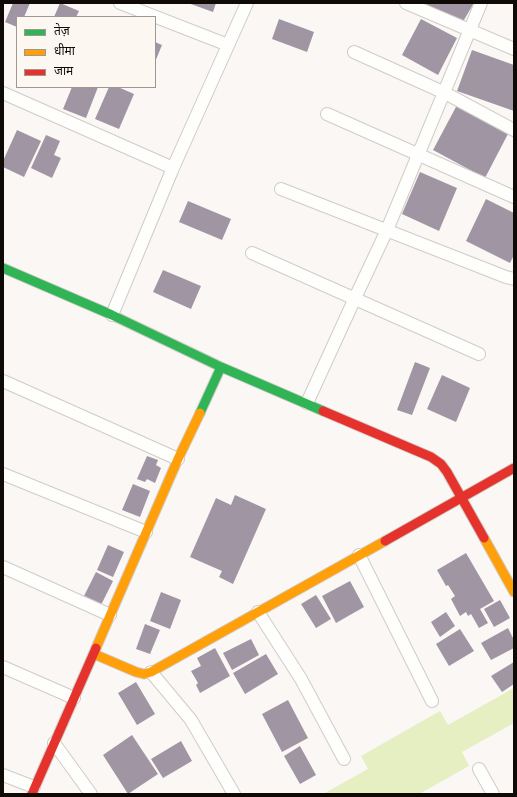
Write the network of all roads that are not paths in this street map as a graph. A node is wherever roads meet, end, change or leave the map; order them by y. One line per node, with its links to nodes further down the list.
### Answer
1 (120, 3): 5 (street)
2 (247, 3): 8 (street)
3 (406, 3): 7 (street)
4 (481, 3): 7 (street)
5 (153, 16)
6 (156, 17): 8 (street)
7 (470, 31): 9 (street); 12 (street)
8 (228, 45): 16 (street)
9 (514, 49)
10 (354, 52): 12 (street)
11 (3, 93): 16 (street)
12 (444, 93): 14 (street); 15 (street)
13 (327, 114): 15 (street)
14 (514, 130)
15 (419, 154): 18 (street); 19 (street)
16 (173, 168): 24 (street)
17 (281, 189): 19 (street)
18 (514, 197)
19 (387, 230): 22 (street); 23 (street)
20 (252, 253): 23 (street)
21 (3, 268): 24 (street)
22 (514, 279)
23 (355, 298): 25 (street); 28 (street)
24 (112, 315): 26 (street)
25 (479, 354)
26 (221, 367): 28 (street); 29 (street)
27 (3, 381): 29 (street)
28 (307, 403): 32 (street)
29 (178, 459): 33 (street)
30 (514, 468): 32 (street)
31 (3, 474): 33 (street)
32 (462, 497): 34 (street); 36 (street)
33 (146, 532): 38 (street)
34 (359, 555): 37 (street); 43 (street)
35 (3, 567): 38 (street)
36 (514, 592)
37 (258, 612): 41 (street); 45 (street)
38 (110, 615): 39 (street)
39 (94, 654): 41 (street); 42 (street)
40 (3, 667): 42 (street)
41 (151, 672): 50 (street)
42 (74, 698): 44 (street)
43 (432, 701)
44 (54, 743): 48 (street); 49 (street)
45 (344, 759)
46 (479, 769): 51 (street)
47 (3, 774): 48 (street)
48 (33, 791)
49 (91, 794)
50 (234, 794)
51 (493, 794)

